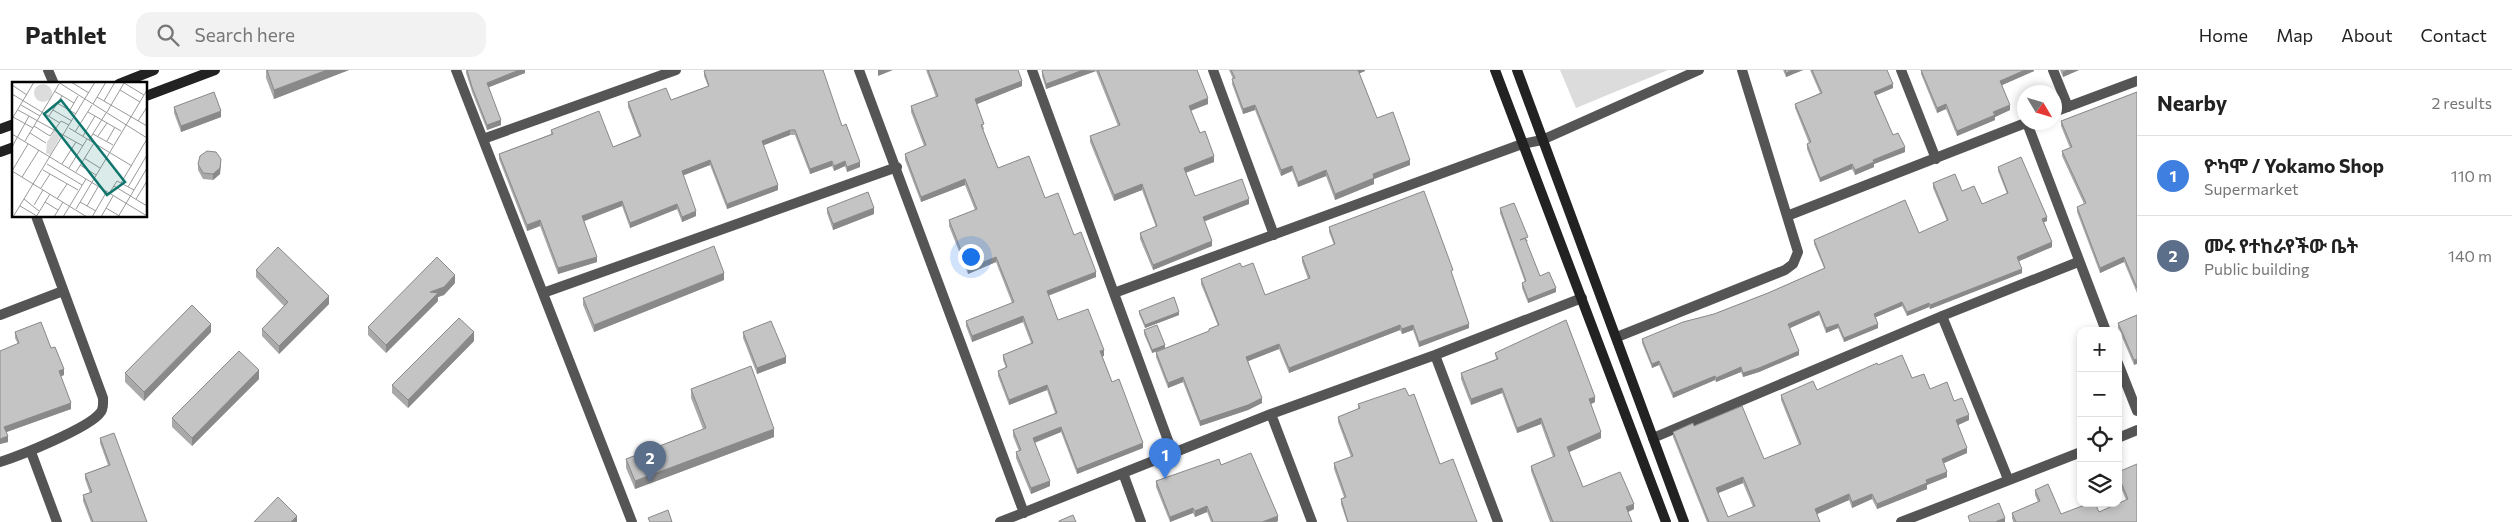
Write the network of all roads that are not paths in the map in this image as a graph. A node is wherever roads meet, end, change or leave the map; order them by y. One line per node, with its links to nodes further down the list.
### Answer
1 (48, 70): 16 (street)
2 (154, 70): 17 (main road)
3 (215, 70): 18 (main road)
4 (456, 70): 25 (street)
5 (676, 70): 25 (street)
6 (860, 70): 29 (street)
7 (1032, 70): 36 (street)
8 (1212, 70): 32 (street)
9 (1495, 70): 27 (main road)
10 (1516, 70): 26 (main road)
11 (1699, 70): 26 (street)
12 (1742, 70): 30 (street)
13 (1901, 70): 28 (street)
14 (2053, 70): 19 (street)
15 (2137, 81): 19 (street)
16 (53, 82)
17 (124, 82)
18 (148, 95)
19 (2068, 107): 20 (street)
20 (2062, 109)
21 (12, 125): 23 (main road)
22 (2017, 127): 28 (street)
23 (0, 129)
24 (2030, 130): 33 (street)
25 (483, 139): 35 (street)
26 (1542, 140): 27 (street); 41 (main road)
27 (1522, 144): 32 (street); 37 (main road)
28 (1936, 159): 30 (street)
29 (897, 167): 35 (street); 55 (street)
30 (1786, 216): 41 (street)
31 (37, 218): 34 (street)
32 (1274, 235): 36 (street)
33 (2078, 262): 39 (street); 40 (street)
34 (63, 291): 38 (street); 49 (street)
35 (543, 293): 57 (street)
36 (1114, 293): 51 (street)
37 (1582, 298): 42 (street); 62 (main road)
38 (0, 315)
39 (1942, 316): 48 (street); 54 (street)
40 (2104, 327)
41 (1617, 337): 48 (main road)
42 (1435, 355): 45 (street); 61 (street)
43 (2122, 372): 44 (street)
44 (2137, 410)
45 (1271, 414): 51 (street); 60 (street)
46 (2137, 430): 47 (street)
47 (2122, 436)
48 (1653, 438): 63 (main road)
49 (31, 452): 52 (street); 56 (street)
50 (2077, 453): 54 (street)
51 (1172, 454): 53 (street)
52 (0, 462)
53 (1123, 473): 55 (street); 59 (street)
54 (2008, 479): 64 (street)
55 (1024, 513): 58 (street)
56 (57, 522)
57 (632, 522)
58 (1000, 522)
59 (1141, 522)
60 (1312, 522)
61 (1498, 522)
62 (1666, 522)
63 (1684, 522)
64 (1901, 522)

